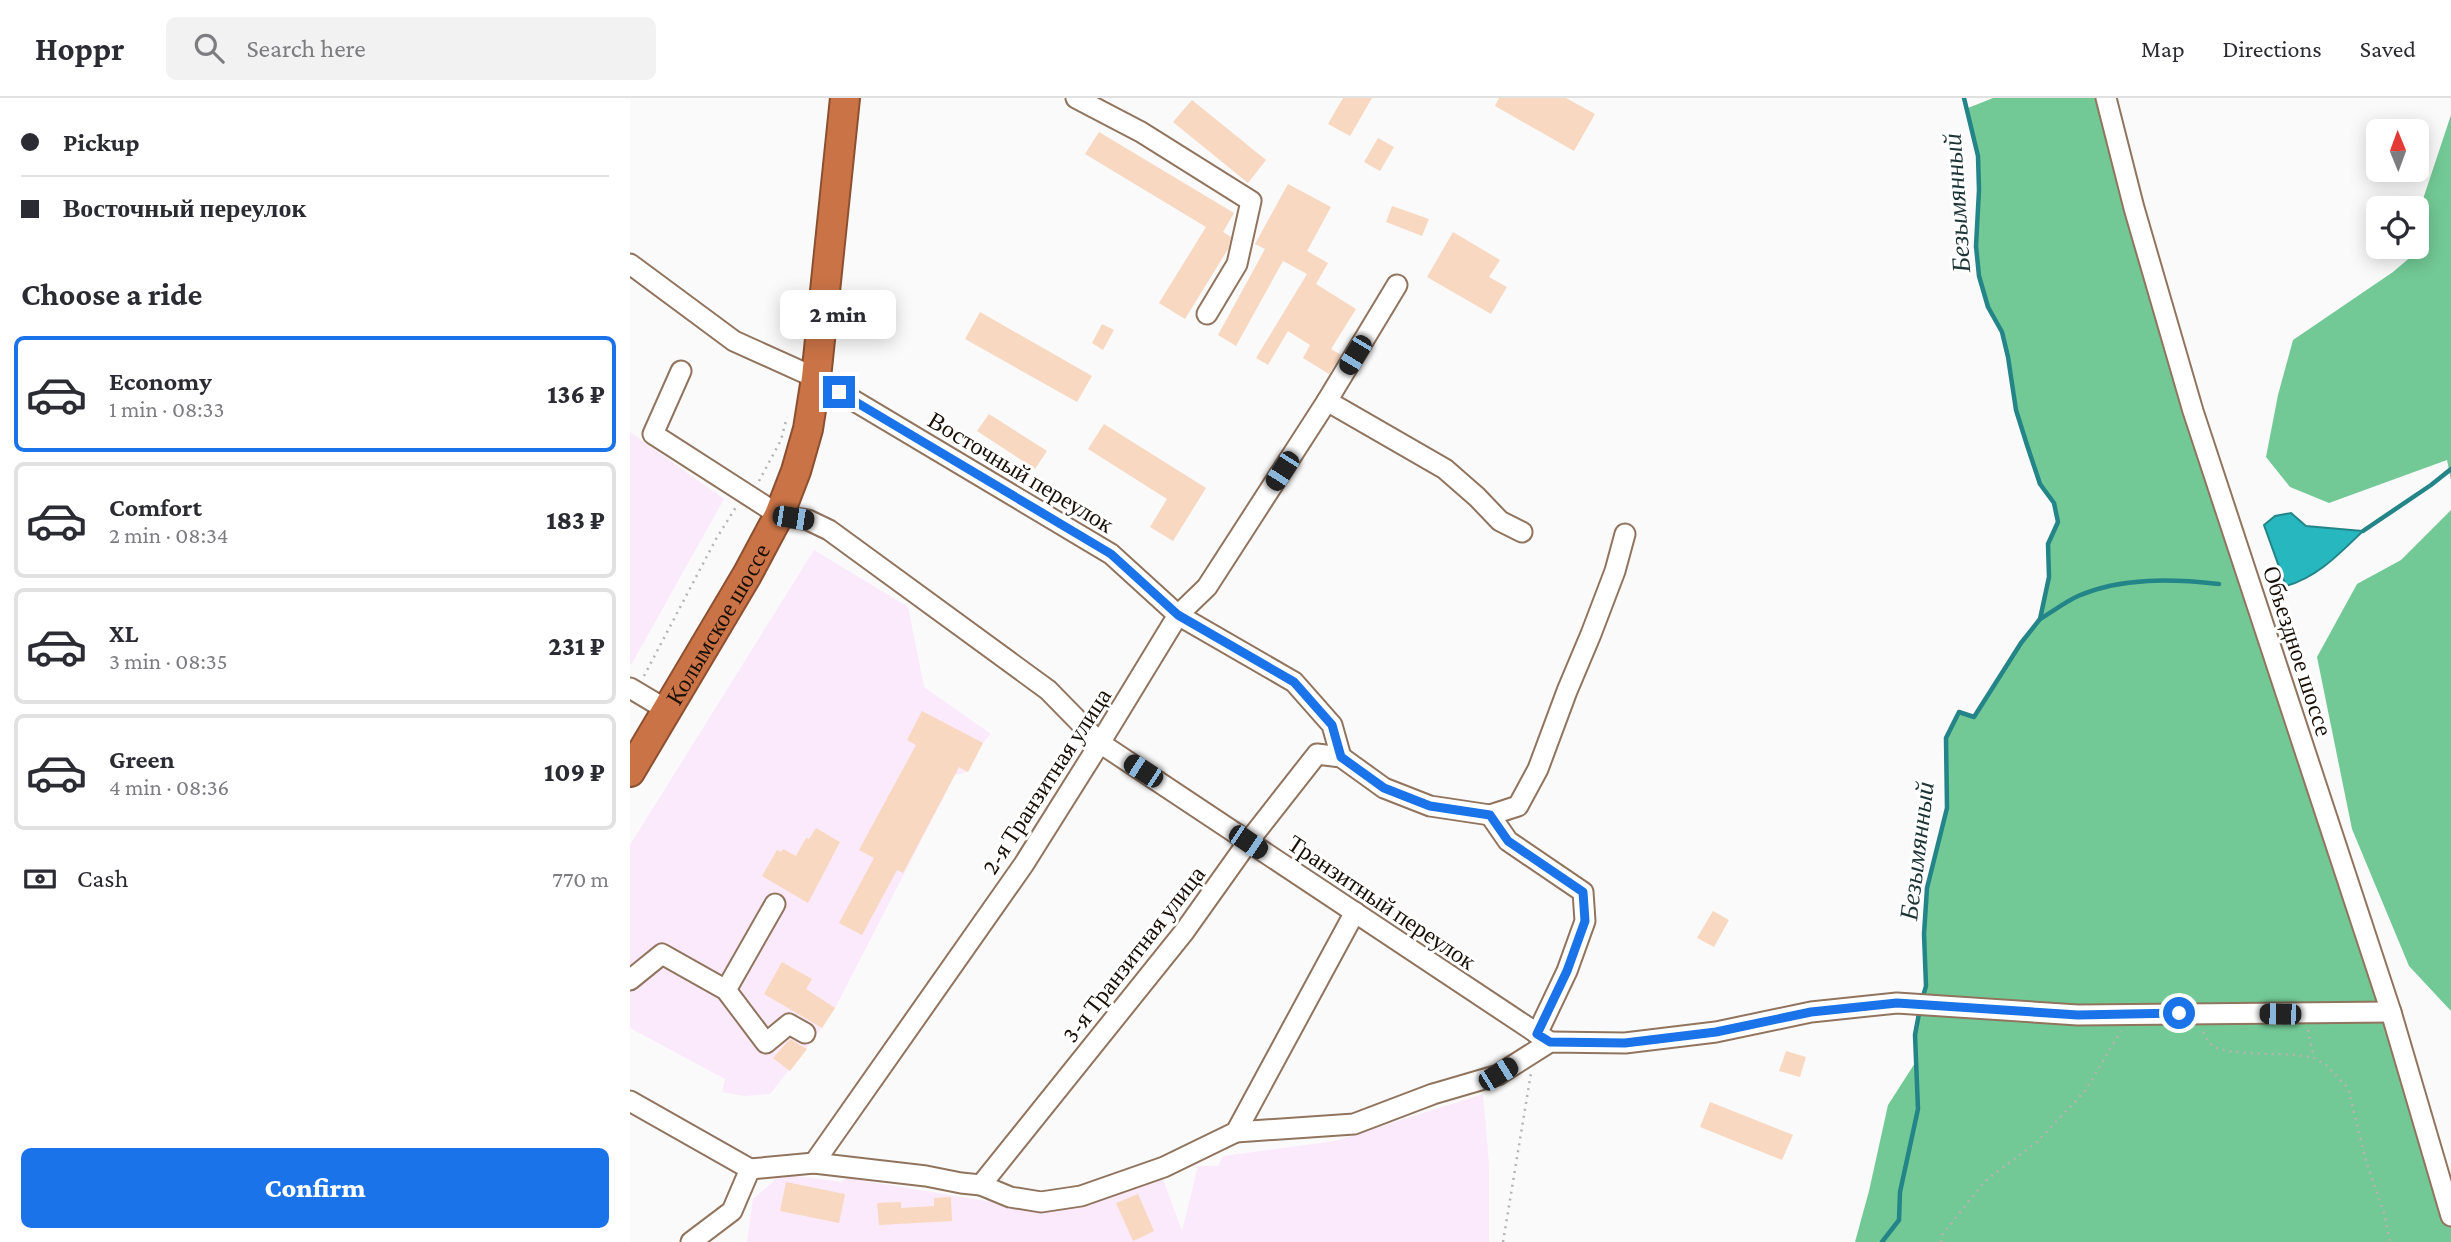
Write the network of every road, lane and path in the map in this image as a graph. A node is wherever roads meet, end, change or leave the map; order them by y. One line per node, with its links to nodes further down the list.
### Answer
1 (845, 98): 8 (highway, Колымское шоссе)
2 (1076, 98): 6 (street)
3 (2106, 98): 28 (street, Объездное шоссе)
4 (630, 264): 8 (street, Восточный переулок)
5 (1397, 285): 9 (street, 2-я Транзитная улица)
6 (1207, 314)
7 (681, 371): 11 (street)
8 (816, 378): 12 (highway, Колымское шоссе); 15 (street, Восточный переулок)
9 (1327, 401): 13 (street); 15 (street, 2-я Транзитная улица)
10 (789, 407): 11 (path)
11 (746, 495): 12 (street); 16 (path)
12 (779, 516): 17 (highway, Колымское шоссе); 18 (street, Транзитный переулок)
13 (1522, 532)
14 (1625, 534): 21 (street)
15 (1178, 615): 18 (street, 2-я Транзитная улица); 19 (street, Восточный переулок)
16 (637, 682): 17 (street)
17 (667, 710): 20 (highway, Колымское шоссе)
18 (1100, 743): 22 (street, Транзитный переулок); 36 (street, 2-я Транзитная улица)
19 (1341, 757): 21 (street); 22 (street, 3-я Транзитная улица)
20 (630, 772)
21 (1490, 815): 32 (street)
22 (1248, 842): 24 (street, Транзитный переулок); 38 (street, 3-я Транзитная улица)
23 (775, 904): 26 (street)
24 (1355, 912): 32 (street, Транзитный переулок); 35 (street)
25 (630, 980): 26 (street)
26 (726, 990): 31 (street)
27 (2203, 1012): 29 (street); 30 (street); 33 (path)
28 (2391, 1012): 30 (street); 39 (street, Объездное шоссе)
29 (2131, 1014): 32 (street); 42 (path)
30 (2305, 1014): 33 (path)
31 (805, 1033)
32 (1541, 1042): 35 (street); 41 (path)
33 (2314, 1058): 43 (path)
34 (632, 1106): 37 (street)
35 (1236, 1132): 38 (street)
36 (814, 1163): 37 (street); 38 (street)
37 (750, 1169): 40 (street)
38 (981, 1185)
39 (2451, 1216)
40 (691, 1242)
41 (1503, 1242)
42 (1941, 1242)
43 (2390, 1242)

